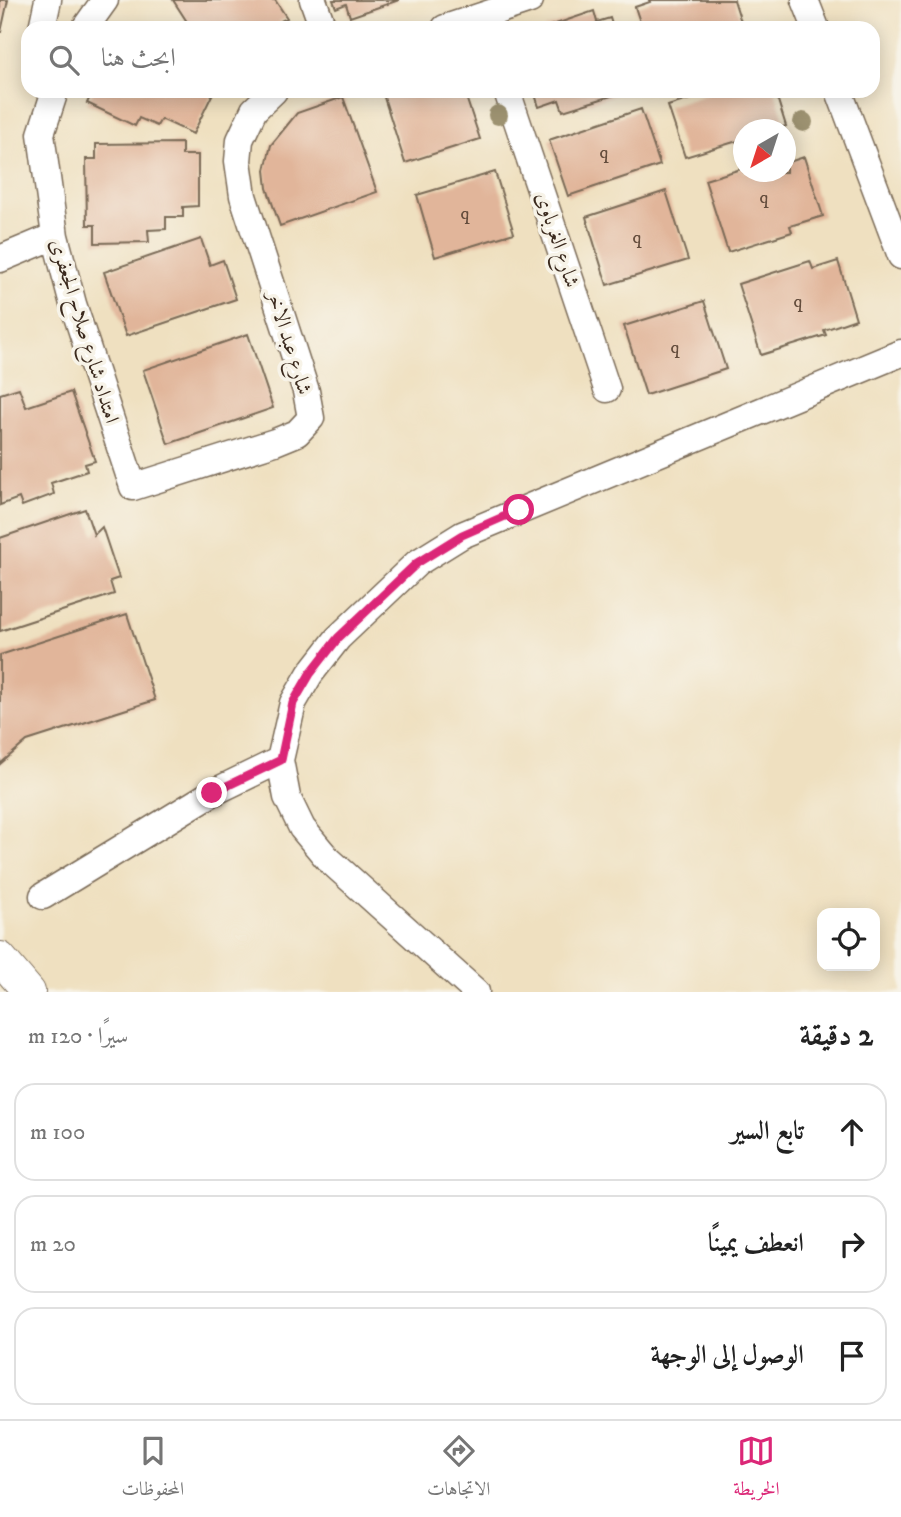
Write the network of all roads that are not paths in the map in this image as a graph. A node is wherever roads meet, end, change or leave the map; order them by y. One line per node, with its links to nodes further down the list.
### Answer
1 (48, 0): 6 (street)
2 (105, 0): 7 (street)
3 (313, 0): 8 (street)
4 (530, 0): 9 (street)
5 (805, 0): 10 (street)
6 (44, 21)
7 (90, 21)
8 (320, 21)
9 (486, 21)
10 (813, 21)
11 (38, 98): 16 (street)
12 (53, 98): 16 (street, امتداد شارع صلاح الجعفرى)
13 (267, 98): 22 (street, شارع عبد الاخر)
14 (509, 98): 21 (street, شارع الغرباوى)
15 (842, 98): 18 (street)
16 (41, 134): 17 (street, امتداد شارع صلاح الجعفرى)
17 (55, 236): 19 (street); 22 (street, امتداد شارع صلاح الجعفرى)
18 (901, 256)
19 (0, 259)
20 (901, 353): 23 (street)
21 (607, 389)
22 (133, 487)
23 (281, 760): 24 (street); 27 (street)
24 (43, 896)
25 (0, 958): 26 (main road)
26 (29, 992)
27 (475, 992)

